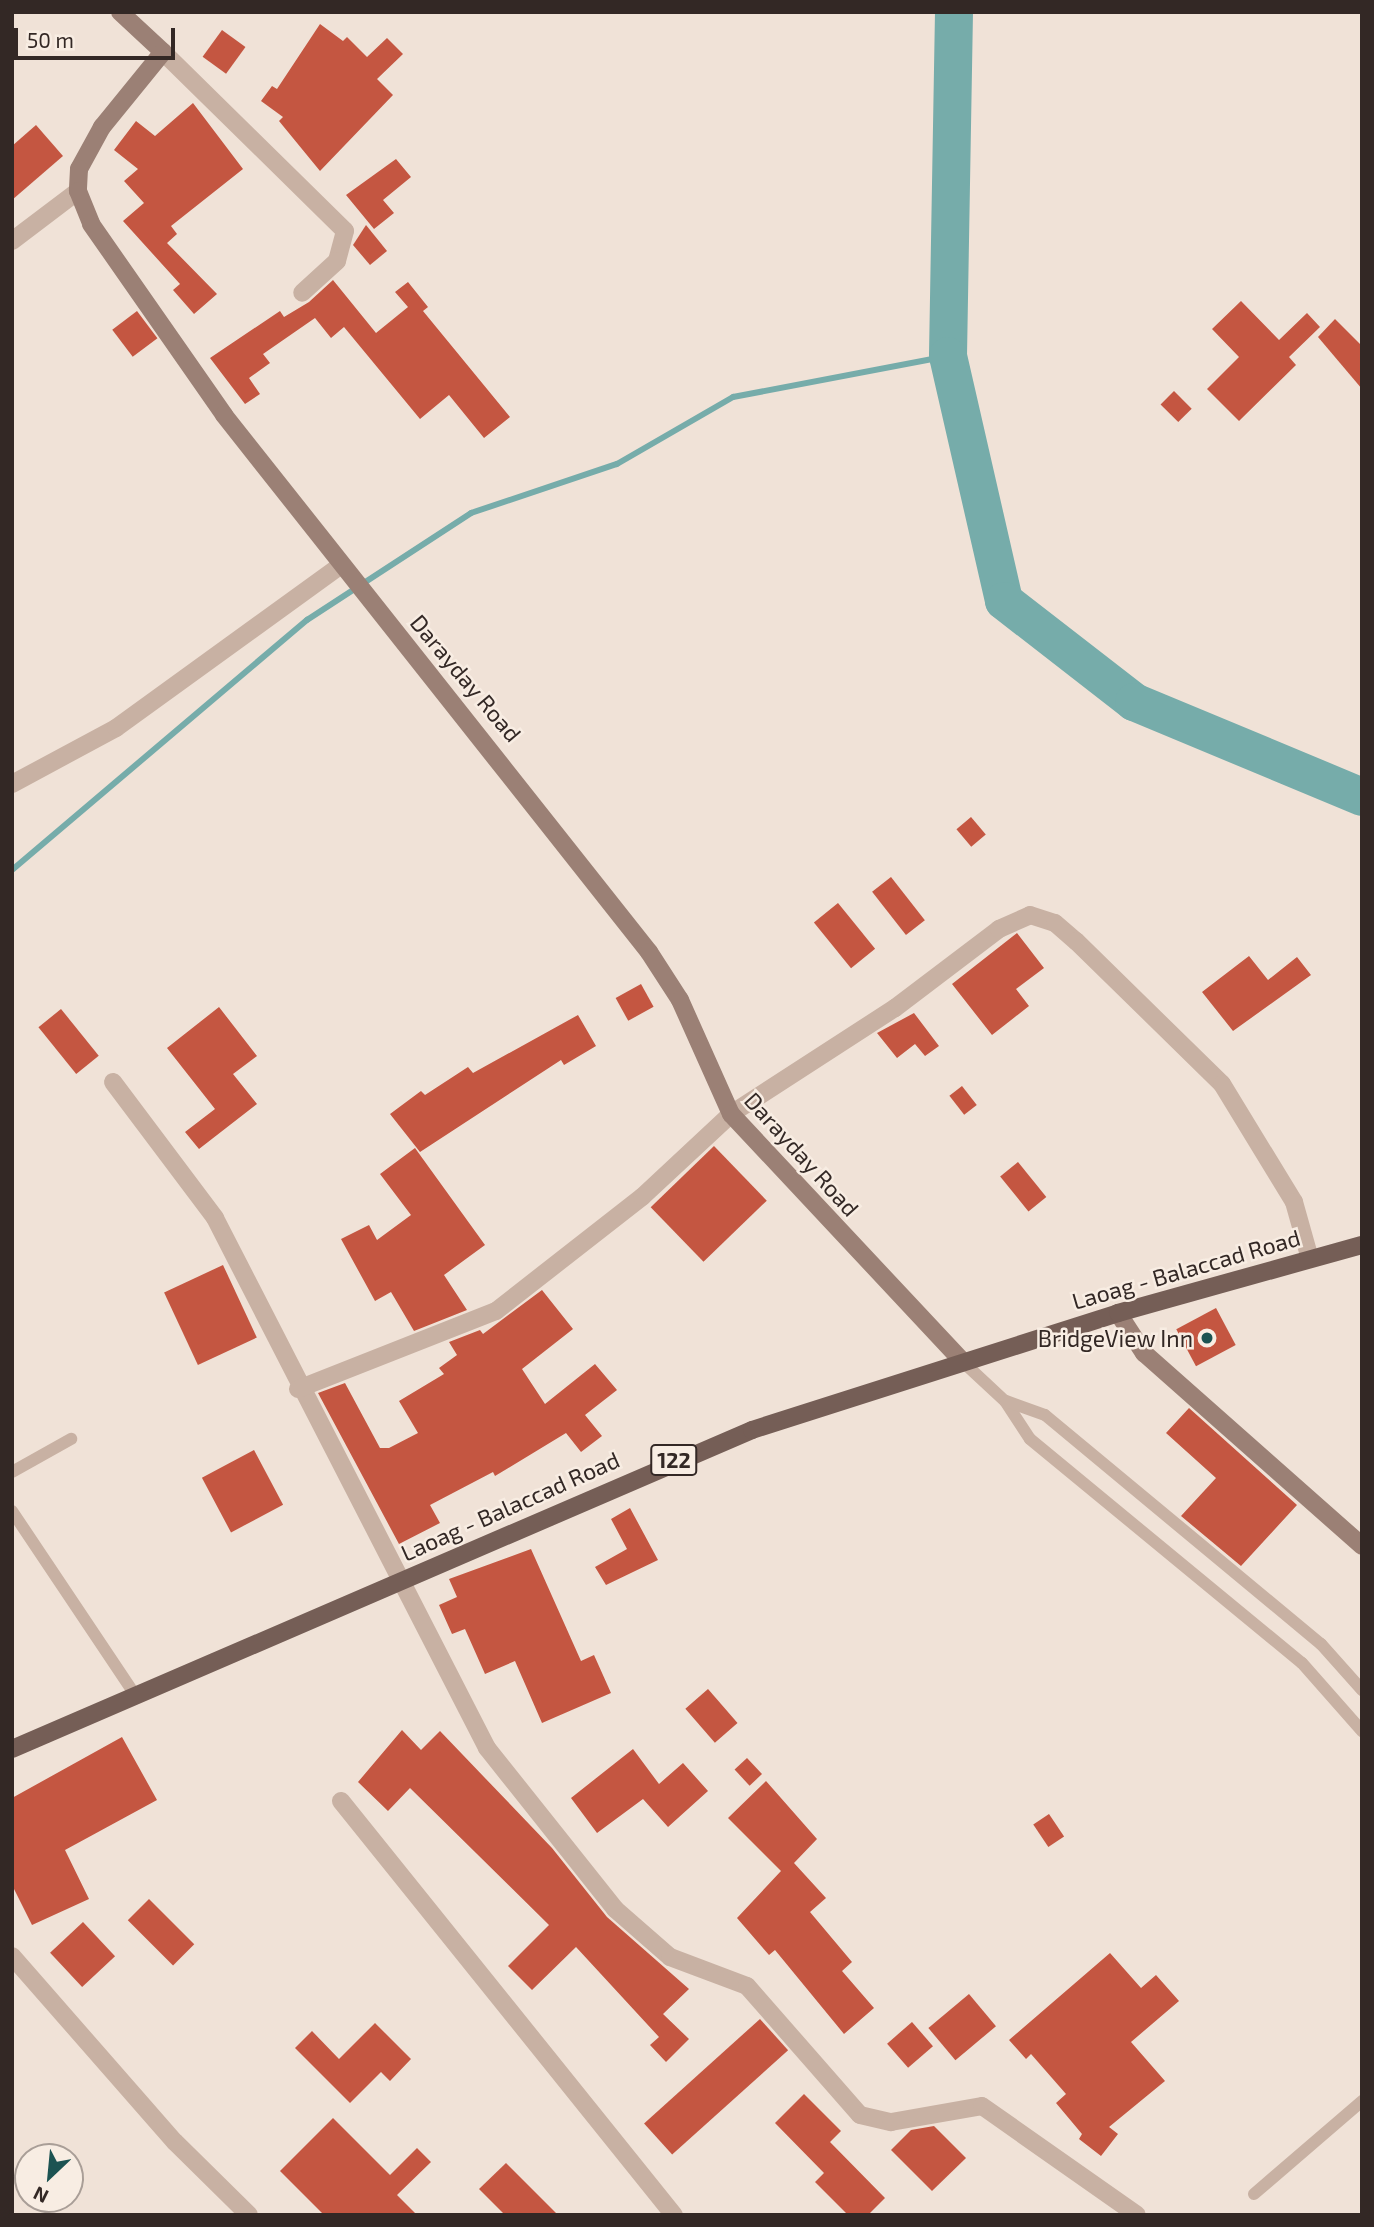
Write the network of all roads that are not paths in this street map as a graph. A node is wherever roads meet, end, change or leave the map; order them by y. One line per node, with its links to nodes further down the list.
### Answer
1 (120, 12): 2 (street)
2 (163, 52): 3 (street); 5 (street)
3 (78, 191): 4 (street); 6 (street, Darayday Road)
4 (12, 241)
5 (302, 293)
6 (345, 570): 7 (street); 9 (street, Darayday Road)
7 (12, 784)
8 (113, 1082): 14 (street)
9 (731, 1114): 11 (street); 13 (street, Darayday Road); 14 (street)
10 (1362, 1245): 11 (main road, Laoag - Balaccad Road / 122)
11 (1310, 1259): 12 (main road, Laoag - Balaccad Road / 122)
12 (1118, 1313): 13 (main road, Laoag - Balaccad Road / 122); 19 (street)
13 (963, 1362): 15 (lane); 20 (main road, Laoag - Balaccad Road / 122)
14 (298, 1389): 20 (street)
15 (1005, 1401): 21 (lane); 23 (lane)
16 (71, 1439): 17 (lane)
17 (12, 1472)
18 (12, 1511): 22 (lane)
19 (1362, 1546)
20 (400, 1582): 22 (main road, Laoag - Balaccad Road / 122); 31 (street)
21 (1362, 1690)
22 (134, 1693): 24 (main road, Laoag - Balaccad Road / 122)
23 (1362, 1731)
24 (12, 1749)
25 (341, 1801): 30 (street)
26 (12, 1955): 29 (street)
27 (1362, 2101): 28 (lane)
28 (1254, 2194)
29 (249, 2215)
30 (674, 2215)
31 (1137, 2215)

